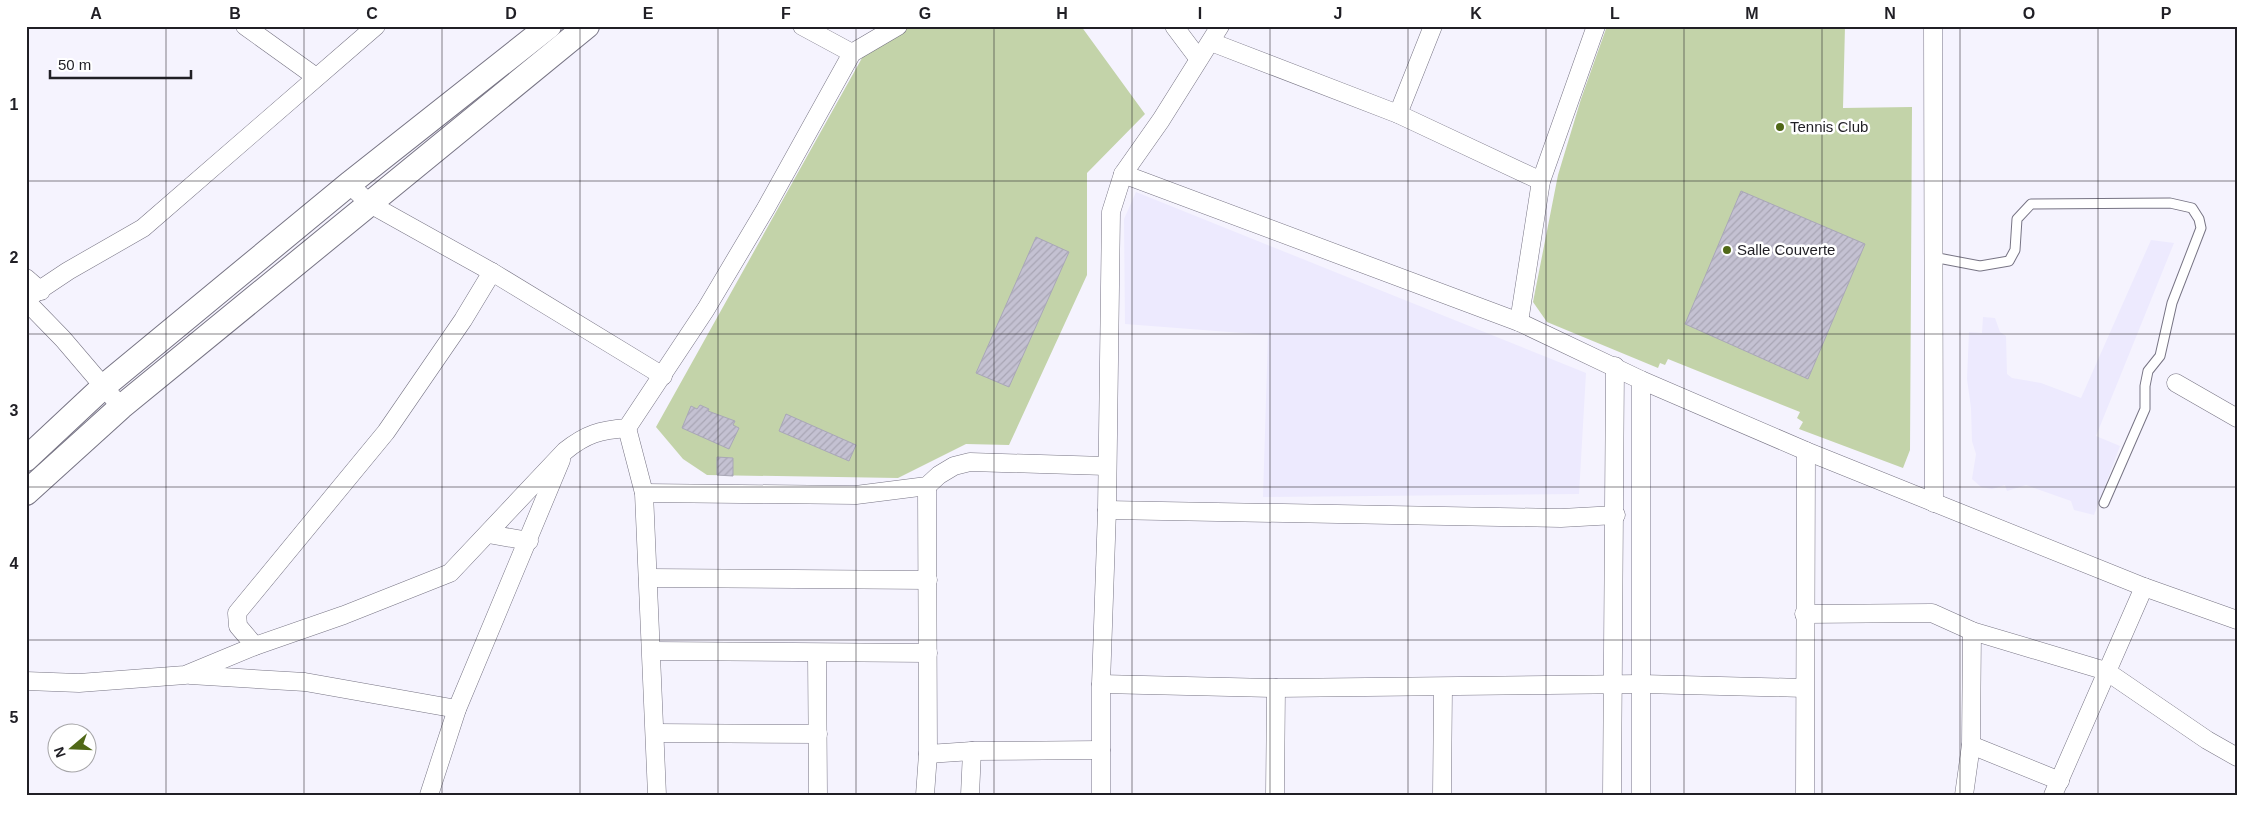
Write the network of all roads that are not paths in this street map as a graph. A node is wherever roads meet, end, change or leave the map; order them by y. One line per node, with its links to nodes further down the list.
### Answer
1 (245, 26): 15 (street)
2 (376, 26): 15 (street)
3 (549, 26): 19 (street)
4 (587, 26): 20 (street)
5 (802, 26): 13 (street)
6 (898, 26): 13 (street)
7 (1174, 26): 14 (street)
8 (1220, 26): 12 (street)
9 (1433, 26): 16 (street)
10 (1596, 26): 18 (street)
11 (1934, 26): 21 (street)
12 (1211, 42): 14 (street); 16 (street)
13 (852, 53): 27 (street)
14 (1198, 58): 17 (street)
15 (316, 78): 24 (street)
16 (1398, 114): 18 (street)
17 (1124, 174): 25 (street); 37 (street)
18 (1541, 181): 25 (street)
19 (350, 184): 20 (street); 30 (street)
20 (370, 204): 22 (street); 31 (street)
21 (1933, 258): 41 (street); 42 (lane)
22 (492, 272): 27 (street); 53 (street)
23 (26, 278): 24 (street)
24 (31, 297): 30 (street)
25 (1519, 322): 26 (street)
26 (1615, 366): 28 (street); 44 (street)
27 (663, 376): 33 (street)
28 (1641, 380): 35 (street); 61 (street)
29 (2176, 383): 32 (street)
30 (103, 387): 31 (street); 36 (street)
31 (121, 407): 39 (street)
32 (2237, 418)
33 (627, 428): 34 (street); 40 (street)
34 (565, 451): 45 (street); 46 (street)
35 (1806, 451): 41 (street); 50 (street)
36 (26, 460)
37 (1106, 466): 38 (street); 43 (street)
38 (927, 486): 40 (street); 48 (street)
39 (26, 493)
40 (644, 493): 47 (street)
41 (1934, 503): 49 (street)
42 (2104, 503)
43 (1107, 510): 44 (street); 60 (street)
44 (1616, 515): 62 (street)
45 (488, 534): 46 (street); 53 (street)
46 (529, 541): 66 (street)
47 (648, 578): 48 (street); 54 (street)
48 (928, 580): 56 (street)
49 (2144, 587): 51 (street); 57 (street)
50 (1804, 614): 52 (street); 65 (street)
51 (2237, 620)
52 (1972, 631): 57 (street); 69 (street)
53 (255, 646): 58 (street)
54 (652, 652): 55 (street); 67 (street)
55 (817, 652): 56 (street); 68 (street)
56 (928, 653): 72 (street)
57 (2106, 671): 73 (street); 74 (street)
58 (185, 675): 59 (street); 66 (street)
59 (26, 681)
60 (1101, 684): 63 (street); 70 (street)
61 (1642, 684): 62 (street); 65 (street); 84 (street)
62 (1615, 686): 64 (street); 83 (street)
63 (1276, 688): 64 (street); 81 (street)
64 (1443, 688): 82 (street)
65 (1804, 688): 85 (street)
66 (457, 709): 75 (street)
67 (655, 732): 68 (street); 76 (street)
68 (818, 734): 77 (street)
69 (1971, 745): 74 (street); 86 (street)
70 (1101, 750): 71 (street); 80 (street)
71 (972, 751): 72 (street); 79 (street)
72 (928, 754): 78 (street)
73 (2237, 758)
74 (2056, 788)
75 (429, 795)
76 (657, 795)
77 (818, 795)
78 (925, 795)
79 (970, 795)
80 (1101, 795)
81 (1275, 795)
82 (1442, 795)
83 (1612, 795)
84 (1642, 795)
85 (1805, 795)
86 (1964, 795)

